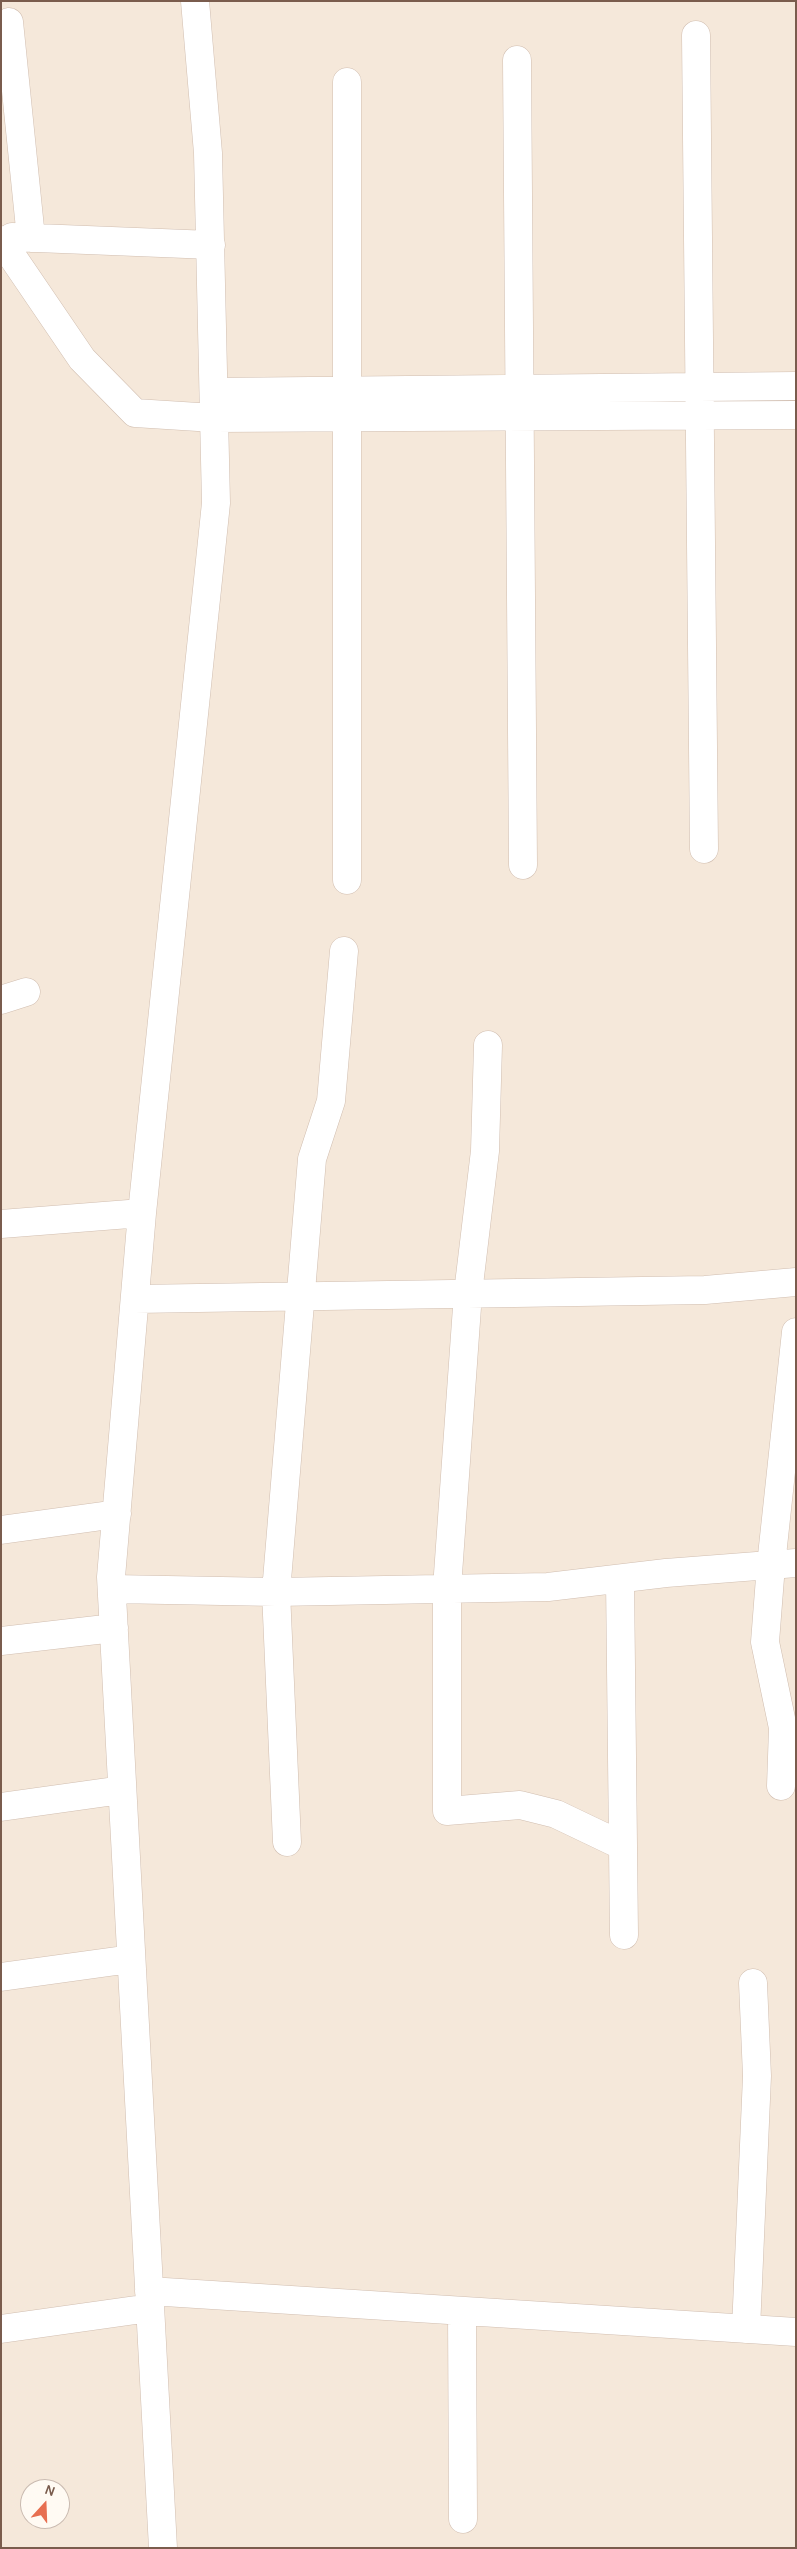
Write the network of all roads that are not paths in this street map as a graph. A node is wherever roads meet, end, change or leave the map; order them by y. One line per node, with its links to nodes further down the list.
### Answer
1 (195, 1): 8 (street)
2 (9, 22): 7 (street)
3 (696, 35): 10 (street)
4 (518, 60): 11 (street)
5 (347, 82): 12 (street)
6 (1, 238): 7 (street); 13 (street)
7 (31, 238): 8 (street)
8 (211, 245): 13 (street)
9 (796, 386): 10 (street)
10 (700, 387): 11 (street); 15 (street)
11 (520, 389): 12 (street); 16 (street)
12 (347, 404): 13 (street); 16 (street); 19 (street)
13 (214, 405): 22 (street)
14 (796, 415): 15 (street)
15 (700, 416): 16 (street); 17 (street)
16 (520, 417): 18 (street)
17 (704, 849)
18 (523, 865)
19 (347, 880)
20 (344, 951): 26 (street)
21 (488, 1045): 25 (street)
22 (142, 1213): 23 (street); 27 (street)
23 (1, 1224)
24 (796, 1282): 25 (street)
25 (468, 1293): 26 (street); 33 (street)
26 (301, 1296): 27 (street); 35 (street)
27 (135, 1299): 29 (street)
28 (796, 1332): 31 (street)
29 (117, 1514): 30 (street); 34 (street)
30 (1, 1530)
31 (783, 1564): 32 (street); 38 (street)
32 (620, 1579): 33 (street); 42 (street)
33 (447, 1588): 35 (street); 42 (street)
34 (112, 1589): 35 (street); 36 (street)
35 (276, 1592): 41 (street)
36 (114, 1628): 37 (street); 39 (street)
37 (1, 1641)
38 (781, 1786)
39 (122, 1790): 40 (street); 44 (street)
40 (1, 1807)
41 (286, 1842)
42 (623, 1846): 43 (street)
43 (624, 1935)
44 (131, 1959): 45 (street); 47 (street)
45 (1, 1977)
46 (753, 1983): 50 (street)
47 (149, 2300): 48 (street); 49 (street); 53 (street)
48 (462, 2311): 50 (street); 52 (street)
49 (1, 2329)
50 (746, 2329): 51 (street)
51 (796, 2332)
52 (463, 2519)
53 (163, 2548)

